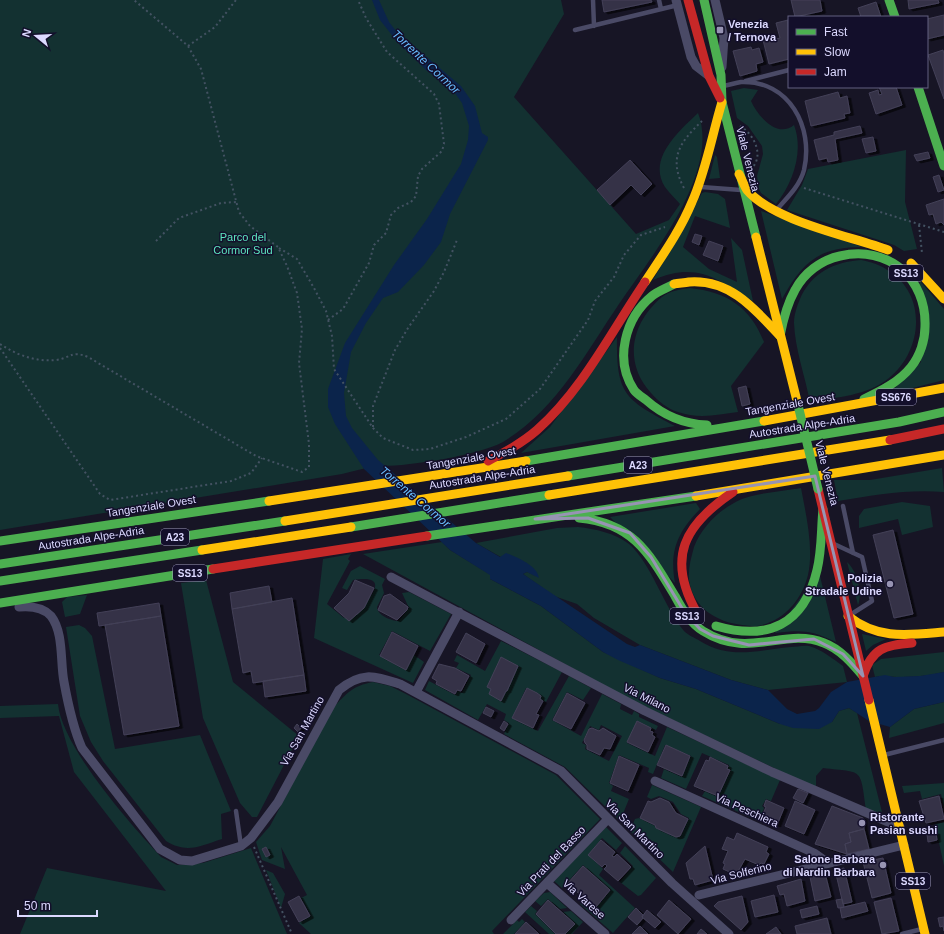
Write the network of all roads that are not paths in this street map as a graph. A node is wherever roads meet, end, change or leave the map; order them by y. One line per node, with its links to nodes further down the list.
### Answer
1 (593, 0): 10 (lane)
2 (659, 0): 8 (lane)
3 (688, 0): 14 (main road, Viale Venezia)
4 (704, 0): 13 (main road, Viale Venezia)
5 (715, 0): 13 (street, Viale Venezia)
6 (889, 0): 9 (main road)
7 (677, 2): 8 (lane); 14 (street, Viale Venezia)
8 (661, 9): 10 (lane)
9 (895, 16)
10 (594, 26): 11 (lane)
11 (575, 30)
12 (788, 70): 15 (lane)
13 (721, 75): 16 (main road, Viale Venezia)
14 (709, 76): 18 (main road, Viale Venezia)
15 (740, 82): 16 (lane); 23 (lane)
16 (721, 86): 18 (main road, Viale Venezia)
17 (918, 88): 19 (main road)
18 (722, 102): 20 (main road, Viale Venezia); 21 (main road)
19 (944, 166)
20 (739, 174): 22 (main road, Viale Venezia); 23 (main road)
21 (698, 186): 22 (lane); 32 (main road)
22 (743, 191): 25 (main road, Viale Venezia)
23 (776, 210): 24 (main road)
24 (944, 299)
25 (780, 336): 27 (main road, SS13); 29 (main road); 35 (main road, Viale Venezia / SS13, bridge)
26 (944, 388): 27 (main road, Tangenziale Ovest / SS676)
27 (847, 407): 29 (main road, Tangenziale Ovest / SS13)
28 (944, 412): 40 (main road, Autostrada Alpe-Adria / A23)
29 (754, 423): 32 (main road, Tangenziale Ovest / SS13)
30 (944, 429): 42 (main road, A23)
31 (944, 456): 33 (main road, SS13)
32 (451, 474): 37 (main road, Tangenziale Ovest / SS13)
33 (736, 490): 35 (main road); 36 (main road, SS13)
34 (843, 506): 39 (lane)
35 (823, 509): 38 (main road, Viale Venezia / SS13)
36 (535, 519): 43 (main road, SS13); 49 (main road, SS13)
37 (0, 541)
38 (831, 542): 39 (lane); 46 (main road, Viale Venezia / SS13)
39 (853, 553): 46 (lane)
40 (0, 564)
41 (391, 576): 45 (street, Via Milano)
42 (0, 581)
43 (0, 603)
44 (0, 607): 58 (street, Via San Martino)
45 (460, 612): 50 (street); 56 (street, Via Milano)
46 (848, 616): 47 (main road); 49 (main road, Viale Venezia / SS13)
47 (944, 632)
48 (944, 642): 49 (main road)
49 (864, 678): 52 (main road, Viale Venezia / SS13)
50 (416, 692): 55 (street, Via San Martino); 58 (street, Via San Martino)
51 (944, 740): 52 (lane)
52 (882, 755): 56 (main road, Viale Venezia / SS13)
53 (655, 781): 59 (street, Via Peschiera)
54 (236, 810): 58 (lane)
55 (608, 819): 60 (street, Via Prati del Basso); 65 (street, Via San Martino)
56 (900, 827): 57 (main road, SS13)
57 (904, 845): 59 (street, Via Solferino); 63 (main road, SS13)
58 (241, 846)
59 (828, 863): 61 (street, Via Solferino)
60 (547, 883): 62 (street, Via Prati del Basso); 64 (street, Via Varese)
61 (700, 896)
62 (511, 920)
63 (925, 931): 66 (lane)
64 (605, 934)
65 (729, 934)
66 (902, 934)

